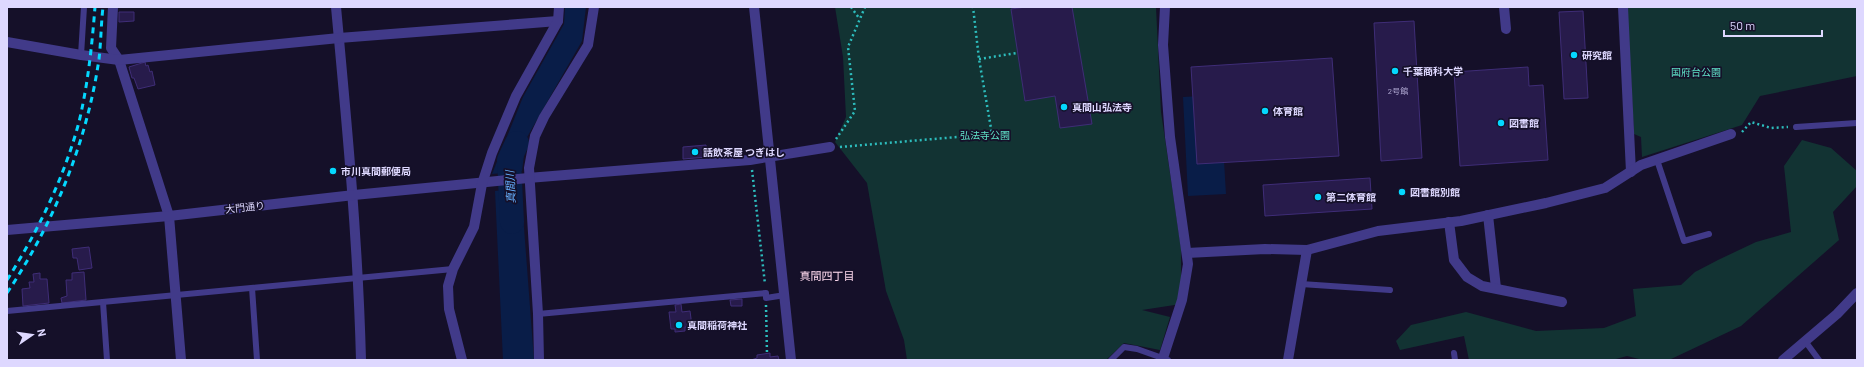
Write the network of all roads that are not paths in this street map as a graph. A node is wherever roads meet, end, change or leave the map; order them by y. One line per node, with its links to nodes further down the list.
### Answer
1 (84, 7): 14 (lane)
2 (113, 7): 15 (street)
3 (336, 7): 12 (street)
4 (559, 7): 10 (street)
5 (594, 7): 23 (street)
6 (754, 7): 20 (street)
7 (1165, 7): 32 (street)
8 (1504, 7): 11 (street)
9 (1624, 7): 22 (street)
10 (558, 21): 12 (street); 24 (street)
11 (1506, 29)
12 (339, 38): 15 (street); 25 (street)
13 (7, 42): 14 (street)
14 (81, 55): 15 (street)
15 (119, 60): 27 (street)
16 (1857, 123): 17 (lane)
17 (1796, 127)
18 (1731, 134): 21 (street)
19 (830, 147): 20 (street, 大門通り)
20 (769, 157): 23 (street, 大門通り); 41 (street)
21 (1657, 160): 22 (street); 30 (lane)
22 (1631, 172): 26 (street)
23 (528, 178): 24 (street, 大門通り); 45 (street)
24 (482, 184): 25 (street, 大門通り); 33 (street)
25 (354, 195): 27 (street, 大門通り); 34 (street)
26 (1488, 215): 28 (street); 37 (street)
27 (169, 216): 29 (street, 大門通り); 40 (street)
28 (1449, 222): 31 (street); 37 (street)
29 (7, 230)
30 (1709, 234)
31 (1307, 250): 32 (street); 35 (street)
32 (1187, 252): 48 (street)
33 (453, 269): 34 (lane); 53 (street)
34 (359, 278): 36 (lane); 52 (street)
35 (1301, 284): 38 (lane); 57 (street)
36 (252, 288): 40 (lane); 51 (lane)
37 (1496, 288): 43 (street)
38 (1390, 290)
39 (1857, 293): 46 (street)
40 (176, 295): 42 (lane); 50 (street)
41 (785, 295): 45 (lane); 55 (street)
42 (103, 302): 44 (lane); 49 (lane)
43 (1562, 302)
44 (7, 311)
45 (538, 314): 54 (street)
46 (1805, 341): 59 (street); 60 (lane)
47 (1454, 353): 58 (lane)
48 (1165, 359): 56 (lane)
49 (107, 360)
50 (181, 360)
51 (257, 360)
52 (361, 360)
53 (462, 360)
54 (539, 360)
55 (791, 360)
56 (1111, 360)
57 (1288, 360)
58 (1456, 360)
59 (1783, 360)
60 (1819, 360)

